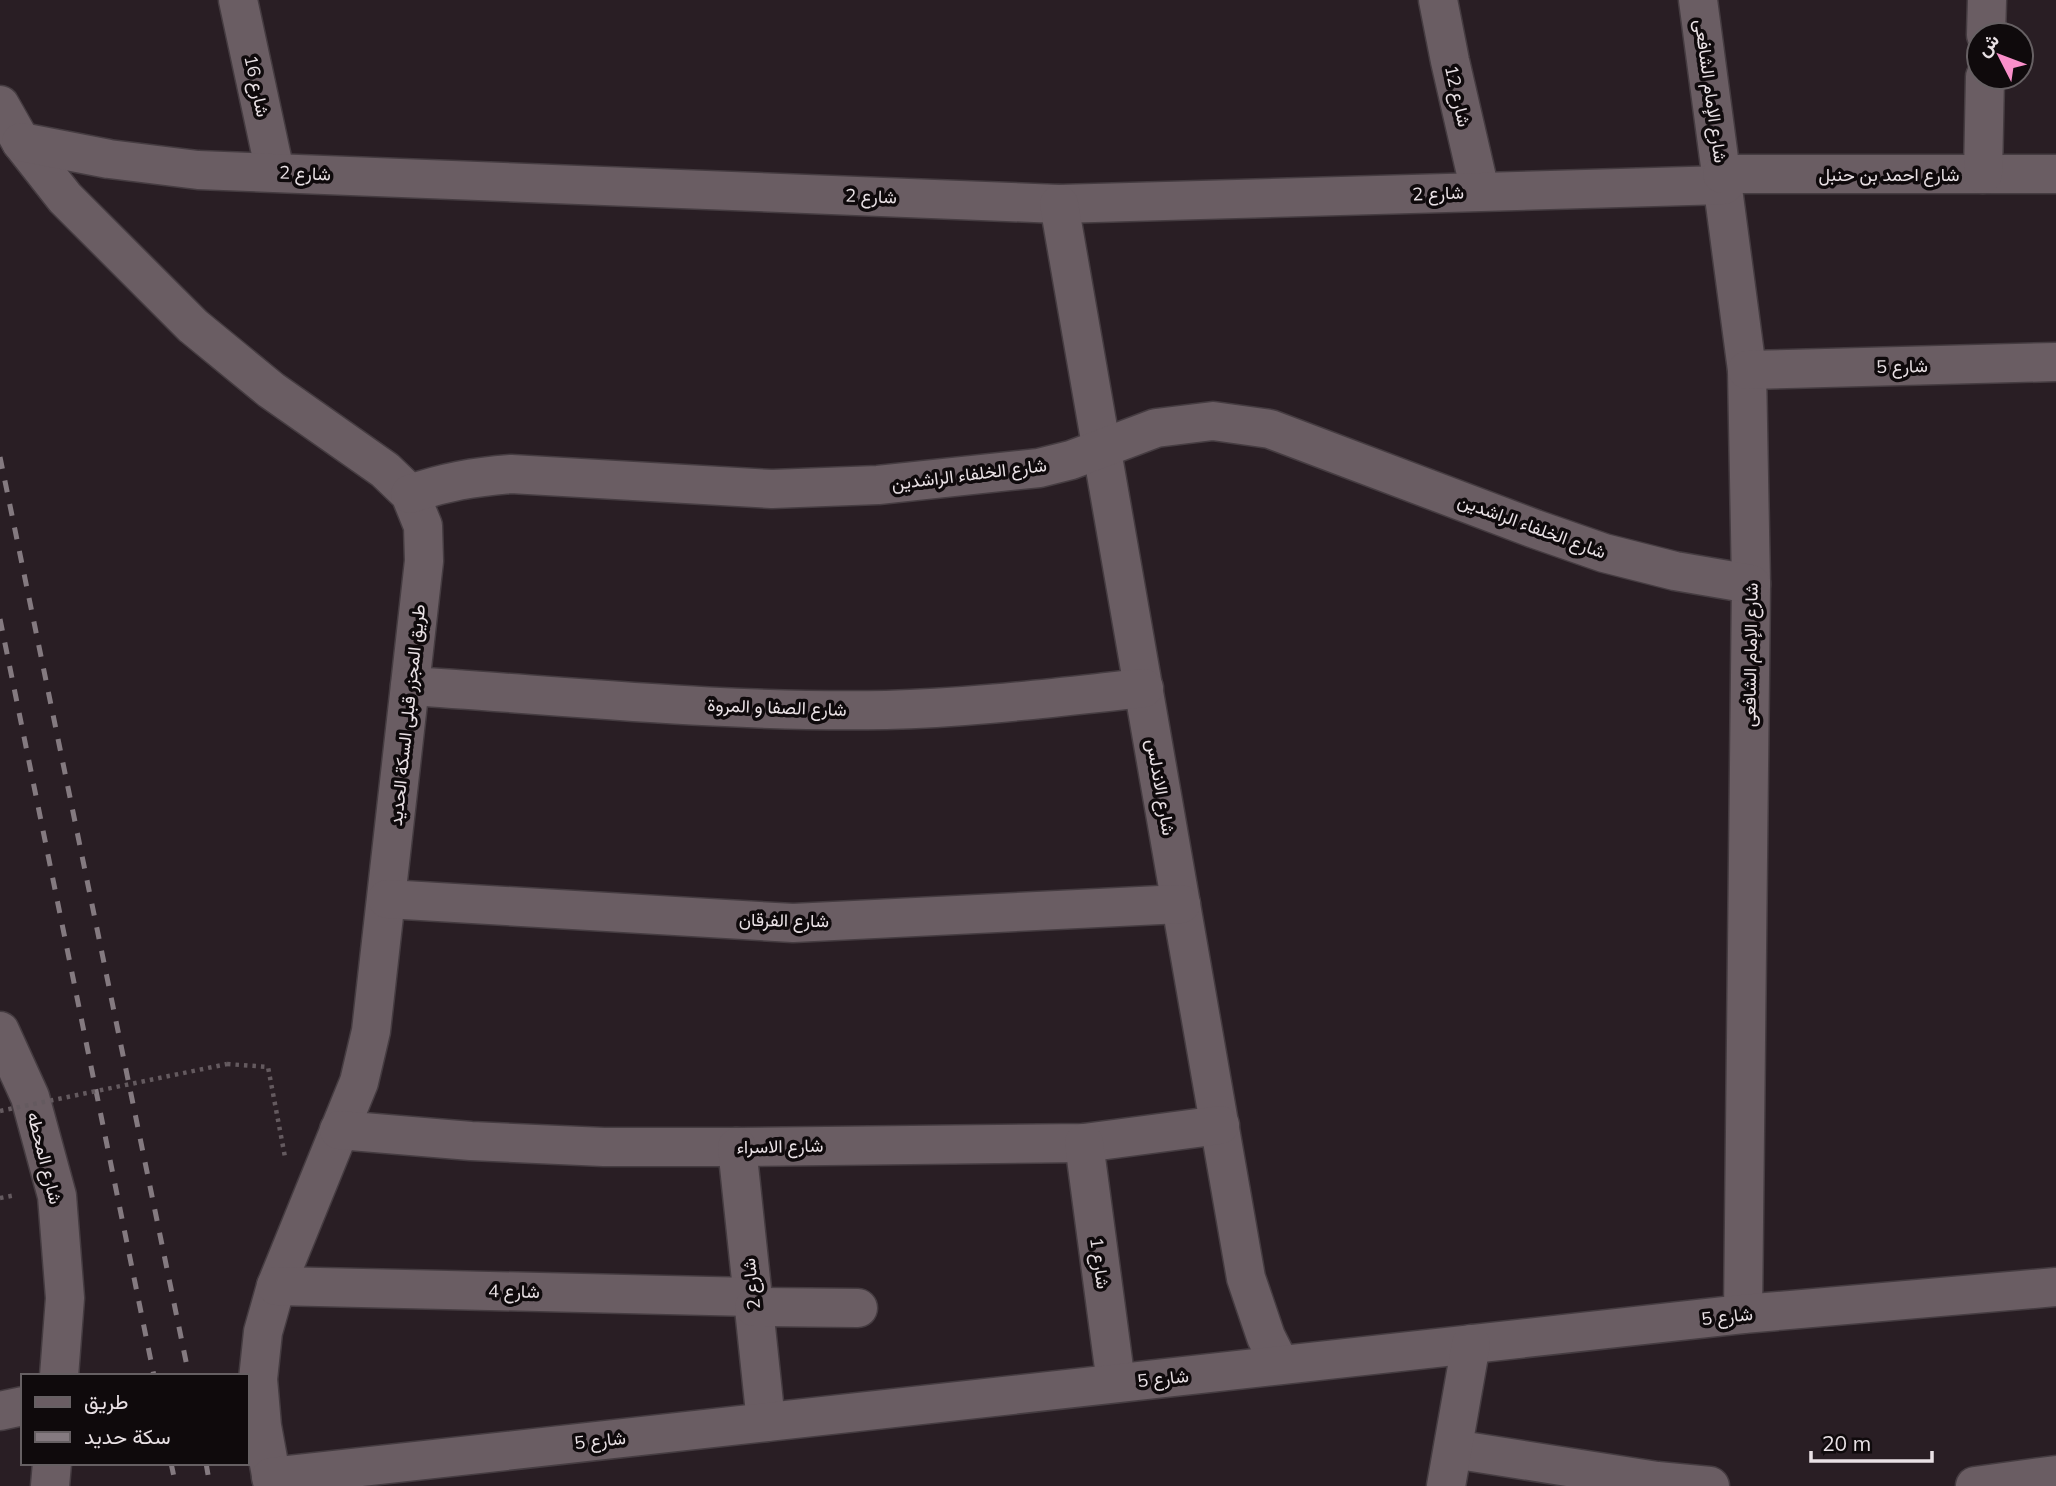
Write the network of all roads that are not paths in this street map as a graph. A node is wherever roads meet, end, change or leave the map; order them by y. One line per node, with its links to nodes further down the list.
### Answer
1 (238, 0): 9 (street, شارع 16)
2 (1438, 0): 13 (street, شارع 12)
3 (1698, 0): 12 (street, شارع الإمام الشافعى)
4 (1987, 0): 5 (street)
5 (1986, 21)
6 (1985, 91): 10 (street)
7 (0, 105): 8 (street, طريق المجزر قبلى السكة الحديد)
8 (21, 142): 9 (street, شارع 2); 18 (street, طريق المجزر قبلى السكة الحديد)
9 (275, 172): 14 (street, شارع 2)
10 (1983, 174): 11 (street, شارع احمد بن حنبل); 12 (street, شارع احمد بن حنبل)
11 (2056, 174)
12 (1723, 180): 13 (street, شارع 2); 16 (street, شارع الإمام الشافعى)
13 (1480, 191): 14 (street, شارع 2)
14 (1059, 204): 17 (street, شارع الاندلس)
15 (2056, 362): 16 (street, شارع 5)
16 (1747, 370): 19 (street, شارع الإمام الشافعى)
17 (1102, 447): 18 (street, شارع الخلفاء الراشدين); 19 (street, شارع الخلفاء الراشدين); 21 (street, شارع الاندلس)
18 (410, 494): 20 (street, طريق المجزر قبلى السكة الحديد)
19 (1751, 584): 33 (street, شارع الإمام الشافعى)
20 (410, 686): 21 (street, شارع الصفا و المروة); 22 (street, طريق المجزر قبلى السكة الحديد)
21 (1144, 688): 23 (street, شارع الاندلس)
22 (387, 899): 23 (street, شارع الفرقان); 26 (street, طريق المجزر قبلى السكة الحديد)
23 (1181, 904): 25 (street, شارع الاندلس)
24 (0, 1031): 36 (street, شارع المحطه)
25 (1220, 1125): 27 (street, شارع الاسراء); 35 (street, شارع الاندلس)
26 (339, 1130): 28 (street, شارع الاسراء); 29 (street, طريق المجزر قبلى السكة الحديد)
27 (1084, 1143): 28 (street, شارع الاسراء); 37 (street, شارع 1)
28 (737, 1147): 31 (street, شارع 2)
29 (276, 1286): 31 (street, شارع 4); 44 (street, طريق المجزر قبلى السكة الحديد)
30 (2055, 1293): 33 (street, شارع 5)
31 (753, 1302): 32 (street, شارع 4); 40 (street, شارع 2)
32 (858, 1308)
33 (1743, 1314): 34 (street, شارع 5)
34 (1471, 1344): 35 (street, شارع 5); 41 (street)
35 (1280, 1365): 37 (street, شارع 5)
36 (59, 1374)
37 (1116, 1383): 40 (street, شارع 5)
38 (21, 1406): 39 (street)
39 (0, 1410)
40 (766, 1422): 44 (street, شارع 5)
41 (1453, 1449): 46 (street); 47 (street)
42 (52, 1465): 45 (street)
43 (2056, 1475): 48 (street)
44 (272, 1481)
45 (50, 1486)
46 (1447, 1486)
47 (1710, 1486)
48 (1975, 1486)

